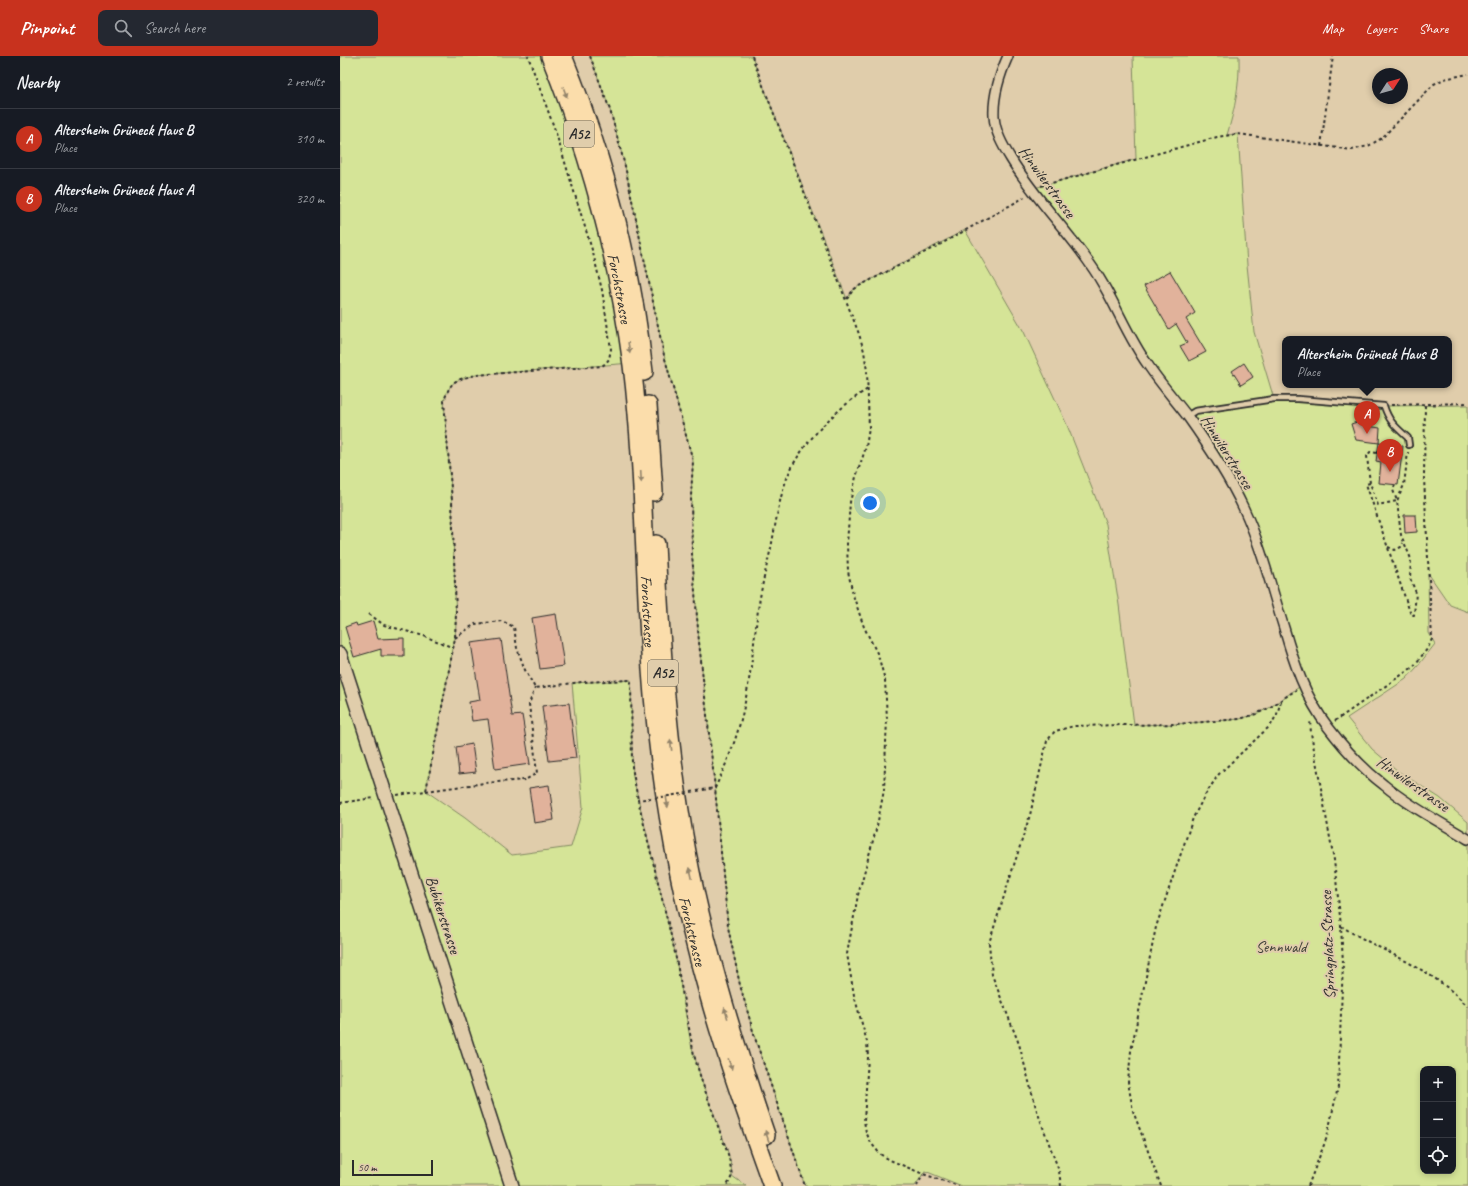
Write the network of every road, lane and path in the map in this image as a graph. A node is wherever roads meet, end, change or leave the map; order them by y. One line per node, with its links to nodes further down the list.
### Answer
1 (528, 56): 25 (path)
2 (550, 56): 45 (highway, Forchstrasse / A52, one-way to 45)
3 (563, 56): 46 (highway, Forchstrasse / A52, one-way to 3)
4 (590, 56): 33 (path)
5 (752, 56): 11 (path)
6 (1008, 56): 10 (street, Hinwilerstrasse)
7 (1333, 56): 9 (path)
8 (1468, 74): 9 (path)
9 (1321, 146): 10 (path)
10 (1032, 191): 11 (path); 16 (street, Hinwilerstrasse)
11 (847, 299): 12 (path)
12 (868, 389): 33 (path); 42 (path)
13 (1468, 403): 14 (path)
14 (1424, 404): 15 (path); 32 (path)
15 (1384, 406): 16 (lane); 17 (lane)
16 (1187, 416): 28 (street, Hinwilerstrasse)
17 (1409, 445): 21 (path)
18 (1378, 453): 19 (path)
19 (1370, 483): 21 (path); 23 (path)
20 (1395, 485): 21 (path)
21 (1397, 501): 22 (path)
22 (1403, 542): 23 (path); 23 (path)
23 (1388, 547)
24 (369, 614): 26 (path)
25 (455, 638): 26 (path); 29 (path)
26 (454, 648): 34 (path)
27 (340, 654): 35 (street, Bubikerstrasse)
28 (1302, 685): 30 (path); 31 (street, Hinwilerstrasse)
29 (535, 688): 34 (path); 37 (path)
30 (1281, 700): 50 (path); 51 (path)
31 (1310, 700): 32 (street, Hinwilerstrasse); 40 (path, Springplatz-Strasse)
32 (1327, 726): 39 (street, Hinwilerstrasse)
33 (715, 788): 37 (path, bridge); 47 (path)
34 (426, 791): 35 (path)
35 (386, 797): 43 (street, Bubikerstrasse)
36 (368, 799): 38 (path)
37 (638, 800): 44 (path)
38 (340, 803)
39 (1468, 839)
40 (1341, 926): 41 (path); 52 (path, Springplatz-Strasse)
41 (1468, 1007)
42 (924, 1174): 48 (path); 49 (path)
43 (512, 1186)
44 (727, 1186)
45 (772, 1186)
46 (784, 1186)
47 (805, 1186)
48 (917, 1186)
49 (958, 1186)
50 (1062, 1186)
51 (1161, 1186)
52 (1308, 1186)

